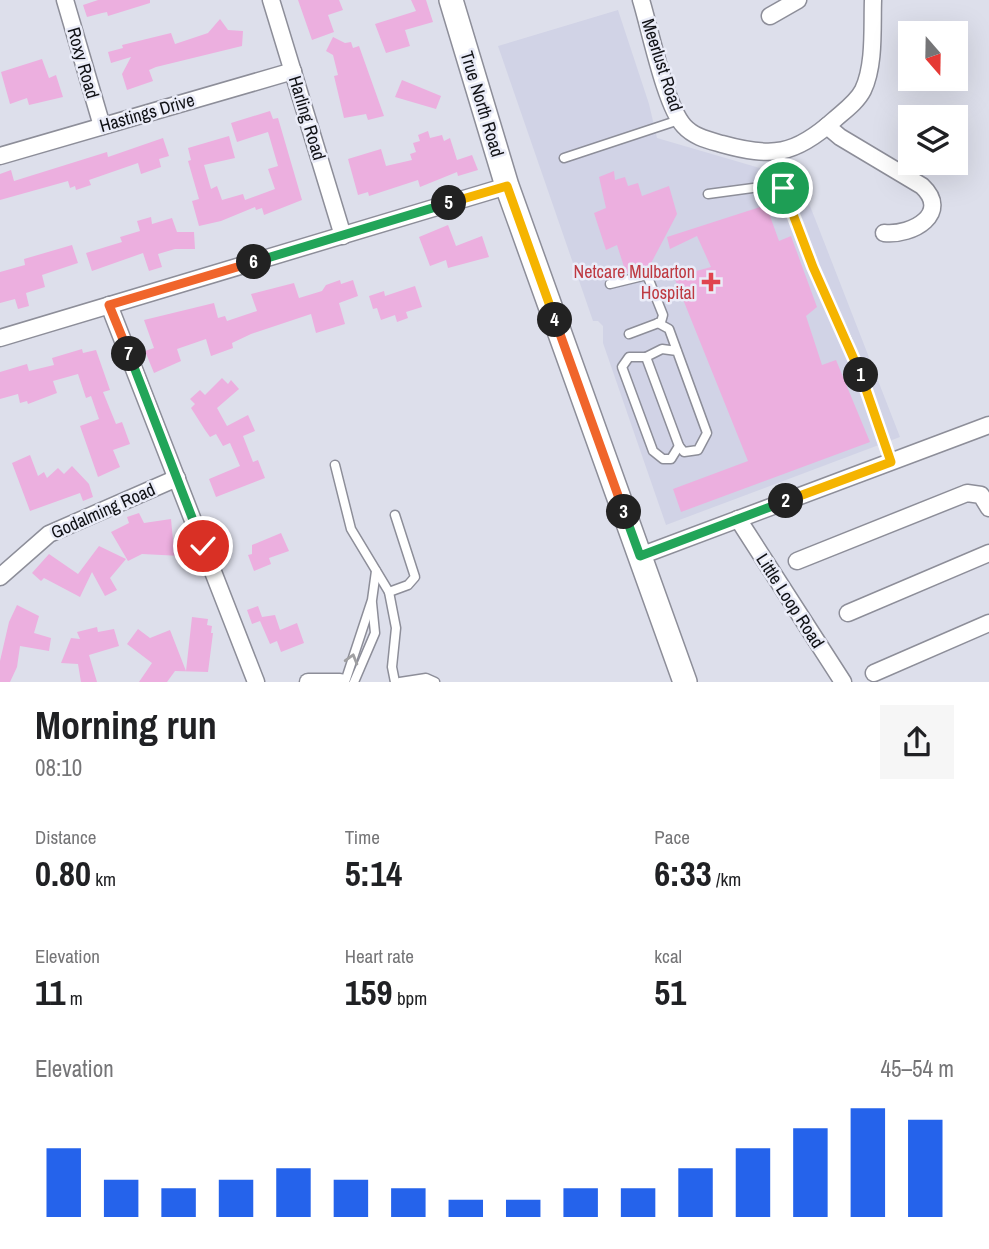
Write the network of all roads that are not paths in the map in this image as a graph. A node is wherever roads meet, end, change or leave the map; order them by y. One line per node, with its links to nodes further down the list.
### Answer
1 (65, 0): 10 (street, Roxy Road)
2 (271, 0): 8 (street, Harling Road)
3 (451, 0): 16 (main road, True North Road)
4 (641, 0): 9 (street, Meerlust Road)
5 (798, 0): 7 (street)
6 (873, 0): 11 (street)
7 (771, 16)
8 (293, 71): 10 (street, Hastings Drive); 19 (street, Harling Road)
9 (679, 120): 12 (street, Meerlust Road); 14 (lane)
10 (102, 126): 13 (street, Hastings Drive)
11 (828, 126): 12 (street); 18 (street)
12 (773, 152): 15 (lane)
13 (0, 156)
14 (564, 158)
15 (779, 185): 17 (lane); 29 (lane)
16 (507, 186): 19 (street); 36 (main road, True North Road)
17 (708, 194)
18 (884, 233)
19 (343, 236): 21 (street)
20 (610, 284): 22 (lane)
21 (109, 305): 24 (street); 31 (street)
22 (658, 323): 23 (lane); 25 (lane)
23 (629, 334)
24 (0, 338)
25 (677, 351): 26 (lane); 28 (lane)
26 (646, 356): 28 (lane); 28 (lane)
27 (989, 425): 29 (street)
28 (678, 446)
29 (891, 462): 34 (street)
30 (335, 465): 38 (lane)
31 (177, 478): 39 (street, Godalming Road); 45 (street)
32 (989, 508): 37 (street)
33 (395, 515): 40 (lane)
34 (738, 519): 36 (street); 54 (street, Little Loop Road)
35 (989, 553): 42 (street)
36 (640, 556): 53 (main road, True North Road)
37 (797, 561)
38 (376, 571): 40 (lane); 41 (lane)
39 (0, 577)
40 (389, 592): 50 (lane)
41 (372, 600): 48 (lane, one-way to 41); 49 (lane)
42 (848, 613)
43 (989, 623): 44 (street)
44 (874, 673)
45 (256, 682)
46 (308, 682): 47 (street)
47 (340, 682)
48 (345, 682)
49 (355, 682)
50 (395, 682)
51 (400, 682): 52 (lane)
52 (435, 682)
53 (685, 682)
54 (843, 682)

